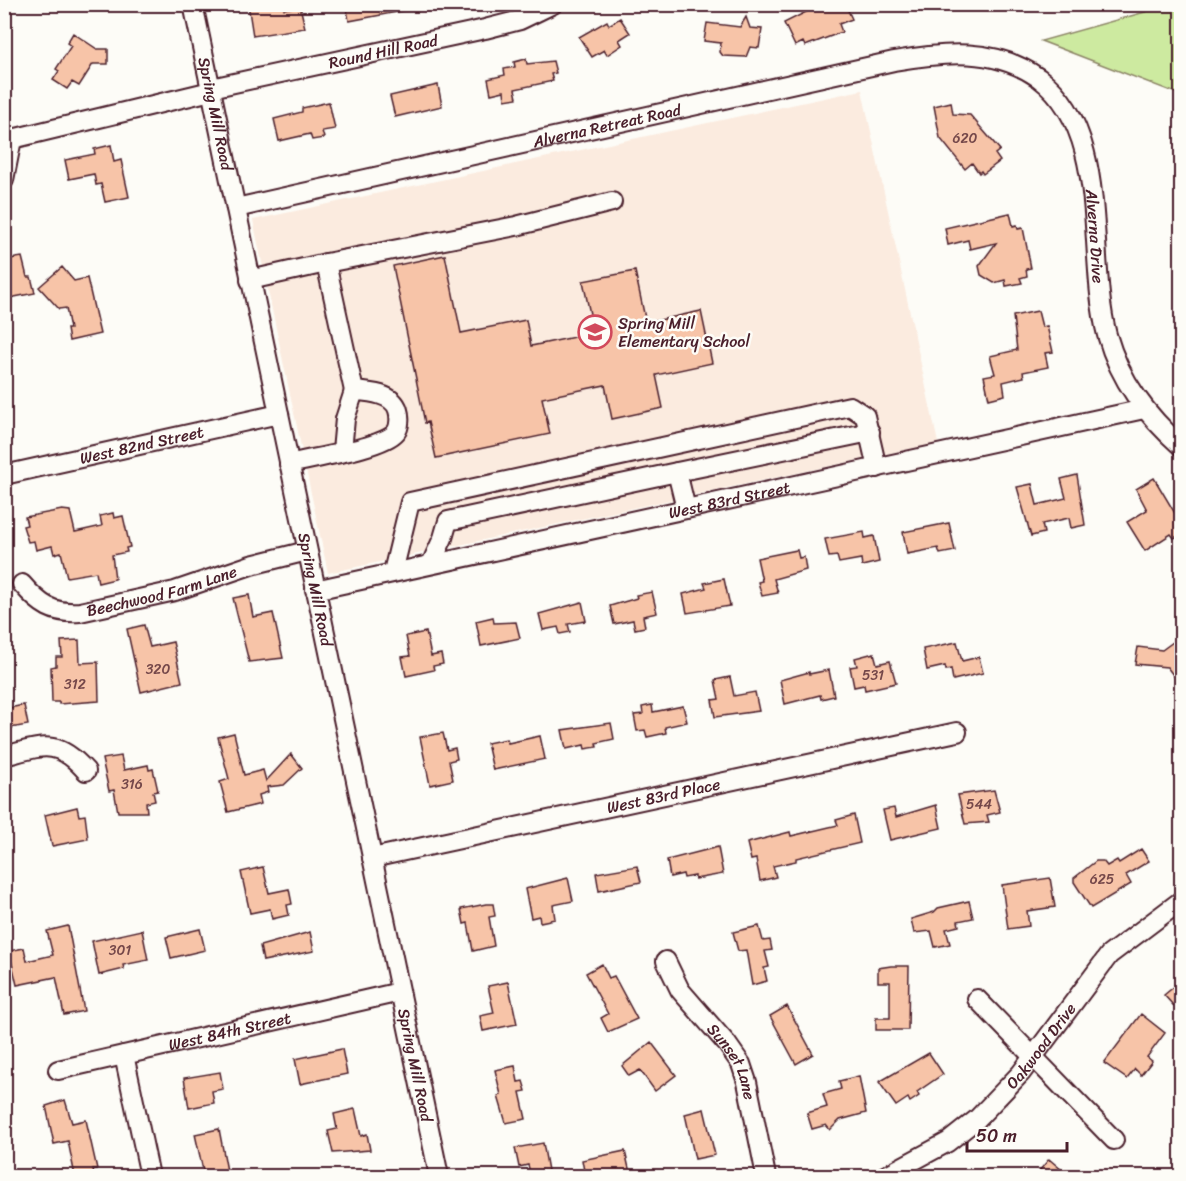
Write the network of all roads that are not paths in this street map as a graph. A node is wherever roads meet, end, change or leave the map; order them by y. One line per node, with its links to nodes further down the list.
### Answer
1 (193, 4): 4 (street, Spring Mill Road)
2 (553, 4): 4 (street, Round Hill Road)
3 (980, 55): 7 (street, Alverna Retreat Road); 11 (street, Alverna Drive)
4 (211, 90): 5 (street, Round Hill Road); 7 (street, Spring Mill Road)
5 (4, 180)
6 (612, 202): 8 (street)
7 (236, 208): 9 (street, Spring Mill Road)
8 (326, 263): 9 (street); 10 (street)
9 (250, 280): 12 (street, Spring Mill Road)
10 (354, 391): 15 (street); 15 (street)
11 (1144, 409): 14 (street, Alverna Drive); 17 (street, West 83rd Street)
12 (279, 414): 16 (street, Spring Mill Road); 19 (street, West 82nd Street)
13 (870, 432): 17 (street); 18 (street); 25 (street)
14 (1182, 447)
15 (342, 451): 16 (street)
16 (289, 464): 22 (street, Spring Mill Road)
17 (877, 468): 20 (street, West 83rd Street)
18 (677, 472): 20 (street); 21 (street)
19 (4, 475)
20 (686, 509): 23 (street, West 83rd Street)
21 (443, 538): 23 (street); 24 (street)
22 (307, 551): 26 (street, Beechwood Farm Lane); 27 (street, Spring Mill Road)
23 (467, 556): 24 (street, West 83rd Street)
24 (431, 564): 25 (street, West 83rd Street)
25 (393, 572): 27 (street, West 83rd Street)
26 (22, 584)
27 (315, 590): 31 (street, Spring Mill Road)
28 (957, 732): 31 (street, West 83rd Place)
29 (4, 756): 30 (street)
30 (86, 771)
31 (372, 858): 34 (street, Spring Mill Road)
32 (1182, 900): 37 (street, Oakwood Drive)
33 (666, 961): 42 (street, Sunset Lane)
34 (400, 992): 36 (street, West 84th Street); 41 (street, Spring Mill Road)
35 (977, 999): 37 (street)
36 (124, 1055): 38 (street, West 84th Street); 40 (street)
37 (1033, 1057): 39 (street); 43 (street, Oakwood Drive)
38 (58, 1070)
39 (1114, 1140)
40 (150, 1176)
41 (439, 1176)
42 (766, 1176)
43 (885, 1176)

